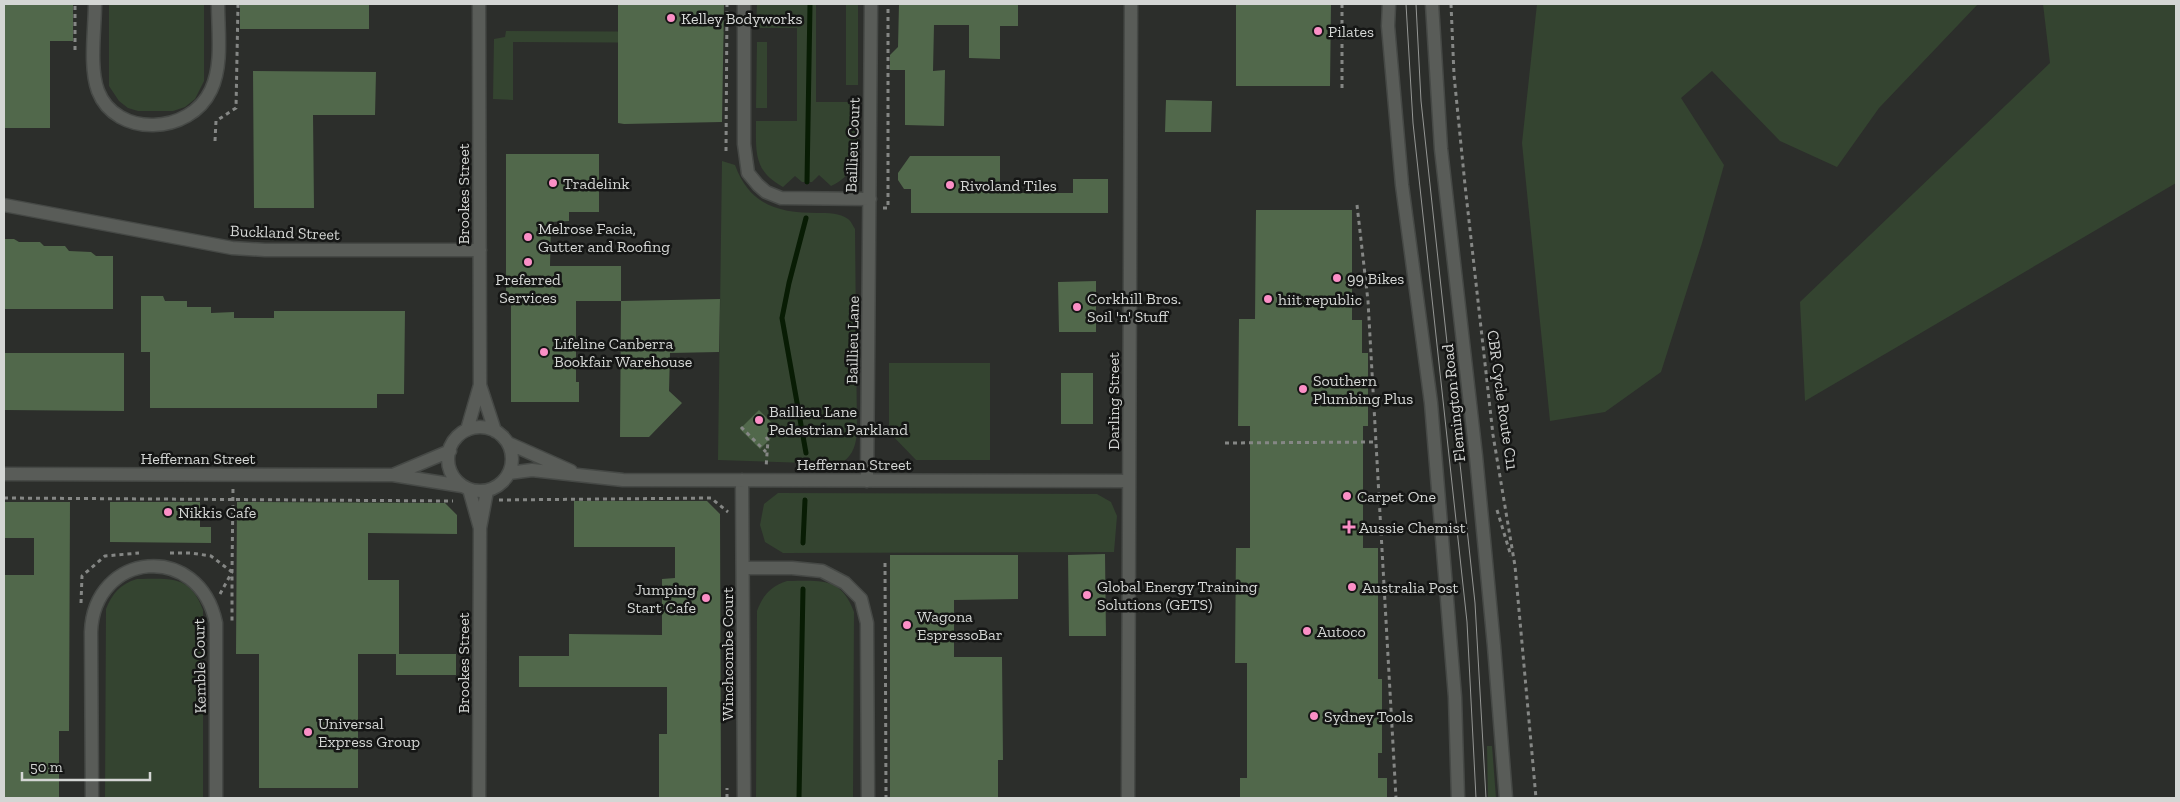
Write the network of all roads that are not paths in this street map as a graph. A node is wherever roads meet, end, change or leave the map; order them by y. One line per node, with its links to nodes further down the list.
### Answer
1 (95, 4): 2 (street)
2 (218, 4)
3 (479, 4): 11 (street, Brookes Street)
4 (744, 4): 9 (street, Baillieu Court)
5 (871, 4): 9 (street, Baillieu Court)
6 (1131, 4): 23 (street, Darling Street)
7 (1388, 4): 34 (street, Flemington Road)
8 (1432, 4): 35 (street, Flemington Road)
9 (870, 204): 22 (street, Baillieu Lane)
10 (4, 205): 11 (street, Buckland Street)
11 (480, 250): 12 (street, Brookes Street)
12 (480, 384): 13 (street, Brookes Street); 14 (street, Brookes Street)
13 (467, 430): 14 (street); 16 (street)
14 (495, 431): 15 (street)
15 (508, 443): 17 (street); 20 (street, Heffernan Street)
16 (450, 451): 19 (street, Heffernan Street); 24 (street)
17 (509, 472): 20 (street, Heffernan Street); 25 (street)
18 (4, 474): 19 (street, Heffernan Street)
19 (393, 474): 24 (street, Heffernan Street)
20 (580, 475): 21 (street, Heffernan Street)
21 (742, 480): 22 (street, Heffernan Street); 27 (street)
22 (867, 481): 23 (street, Heffernan Street)
23 (1129, 481): 33 (street, Darling Street)
24 (467, 492): 25 (street); 26 (street, Brookes Street)
25 (486, 495): 26 (street, Brookes Street)
26 (480, 528): 30 (street, Brookes Street)
27 (743, 568): 31 (street, Winchcombe Court); 32 (street, Winchcombe Court)
28 (92, 798): 29 (street, Kemble Court)
29 (216, 798)
30 (479, 798)
31 (744, 798)
32 (868, 798)
33 (1128, 798)
34 (1458, 798)
35 (1506, 798)

